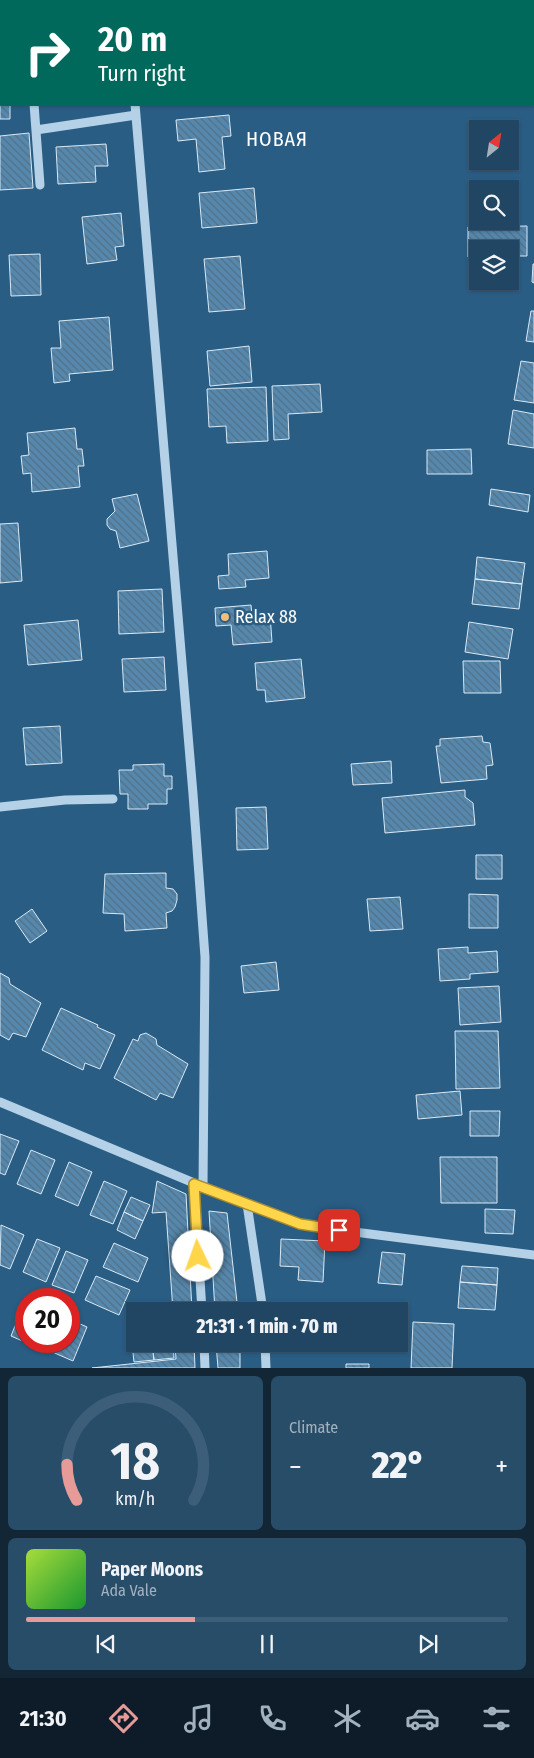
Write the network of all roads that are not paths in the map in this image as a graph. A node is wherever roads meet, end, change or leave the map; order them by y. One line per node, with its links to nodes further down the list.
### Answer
1 (34, 105): 4 (street)
2 (135, 105): 3 (street)
3 (136, 115): 4 (street); 9 (street)
4 (36, 130): 5 (street)
5 (40, 185)
6 (113, 799): 7 (street)
7 (0, 807)
8 (0, 1102): 9 (street)
9 (198, 1185): 10 (street); 12 (street)
10 (247, 1204): 11 (street); 13 (street)
11 (534, 1255)
12 (202, 1302)
13 (262, 1302)
14 (204, 1352): 16 (street)
15 (265, 1352): 17 (street)
16 (205, 1368)
17 (266, 1368)

